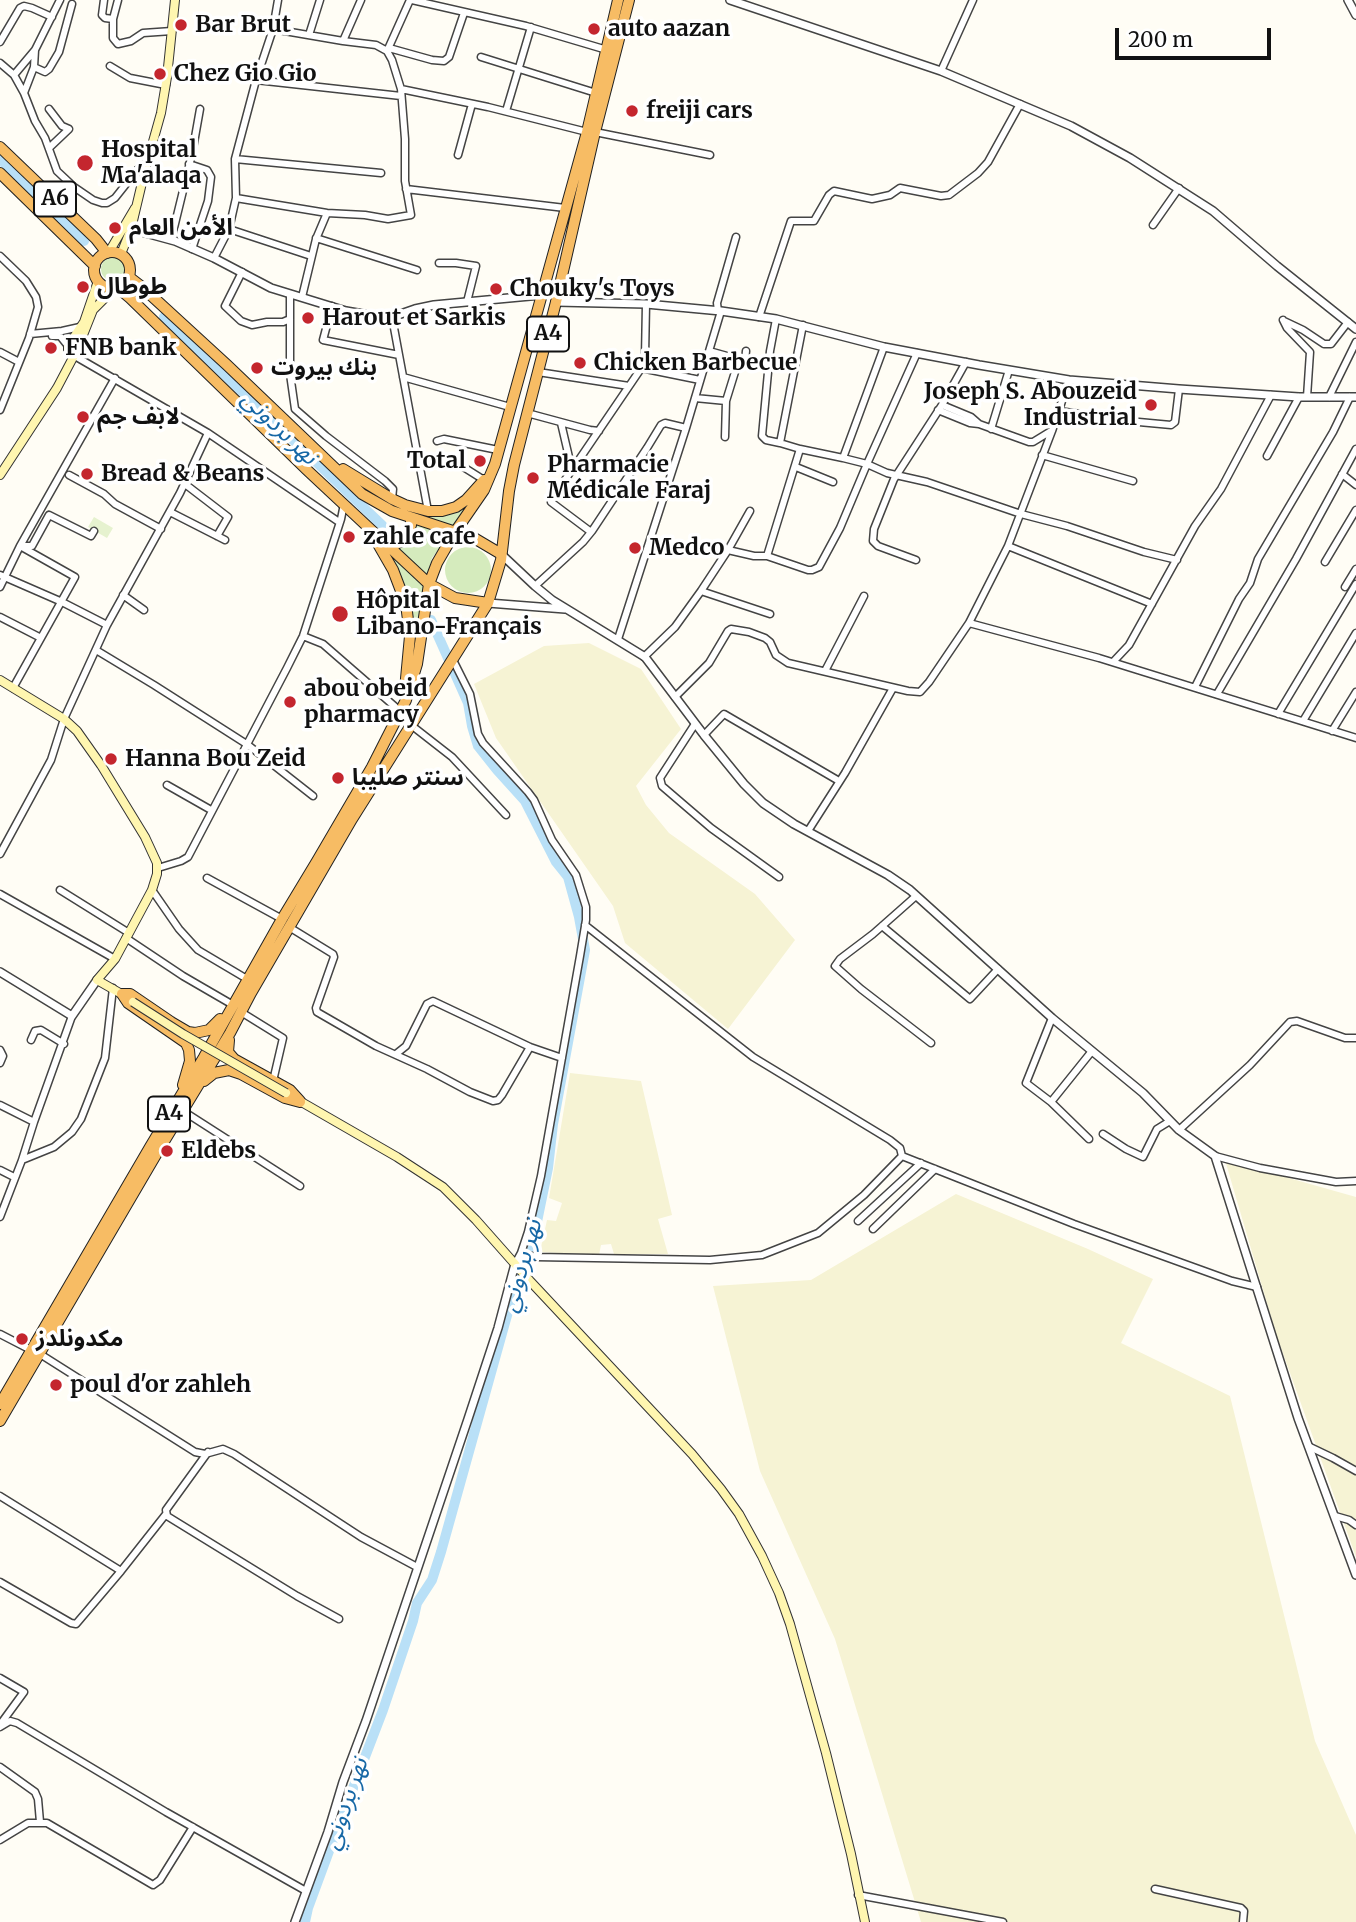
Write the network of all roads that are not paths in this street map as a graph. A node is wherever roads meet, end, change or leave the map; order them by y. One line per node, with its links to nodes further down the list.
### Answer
1 (60, 0): 17 (street)
2 (104, 0): 18 (street)
3 (118, 0): 18 (street)
4 (175, 0): 21 (main road)
5 (278, 0): 20 (street)
6 (320, 0): 22 (street)
7 (361, 0): 23 (street)
8 (411, 0): 15 (street); 25 (street)
9 (618, 0): 27 (highway, A4)
10 (629, 0): 45 (highway, A4)
11 (730, 0): 33 (street)
12 (974, 0): 33 (street)
13 (1348, 0): 16 (street)
14 (72, 4): 31 (street)
15 (464, 12): 19 (street); 25 (street)
16 (1356, 15)
17 (52, 18): 24 (street); 26 (street)
18 (113, 19): 21 (street)
19 (531, 27): 27 (street); 32 (street)
20 (273, 29): 22 (street); 35 (street)
21 (172, 31): 36 (main road)
22 (309, 35): 23 (street)
23 (343, 41): 25 (street)
24 (0, 42)
25 (388, 49): 38 (street)
26 (35, 50): 31 (street); 34 (street)
27 (607, 50): 39 (highway, A4)
28 (481, 57): 32 (street)
29 (0, 63): 34 (street)
30 (110, 66): 36 (street)
31 (34, 67): 37 (street)
32 (519, 69): 39 (street); 44 (street)
33 (942, 71): 41 (street)
34 (13, 75): 37 (street)
35 (256, 80): 38 (street); 50 (street)
36 (166, 85): 52 (main road)
37 (24, 93): 47 (street)
38 (401, 93): 40 (street); 56 (street)
39 (596, 93): 45 (highway, A4)
40 (472, 104): 44 (street); 48 (street)
41 (1020, 104): 55 (street); 96 (street)
42 (200, 108): 51 (street)
43 (49, 109): 47 (street)
44 (506, 111): 45 (street)
45 (591, 132): 49 (street); 59 (highway, A4); 80 (highway, A4)
46 (0, 147): 68 (highway, A6)
47 (49, 148): 52 (street)
48 (458, 155)
49 (710, 155)
50 (235, 159): 54 (street); 57 (street)
51 (189, 164): 66 (street); 67 (street)
52 (145, 170): 58 (main road)
53 (0, 173): 73 (highway, A6)
54 (381, 173)
55 (1179, 188): 61 (street); 100 (street)
56 (405, 189): 59 (street); 60 (street)
57 (236, 198): 60 (street); 63 (street)
58 (138, 202): 62 (main road); 68 (main road)
59 (565, 208): 78 (highway, A4)
60 (327, 213): 65 (street)
61 (1153, 225)
62 (131, 229): 66 (street); 69 (main road)
63 (229, 229): 71 (street); 72 (street)
64 (736, 237): 93 (street)
65 (316, 238): 71 (street); 75 (street)
66 (171, 240): 67 (street)
67 (192, 249): 72 (street)
68 (106, 250): 69 (highway); 73 (highway)
69 (121, 254): 77 (highway)
70 (0, 256): 104 (street)
71 (310, 256): 86 (street)
72 (214, 258): 76 (street)
73 (91, 262): 79 (highway)
74 (439, 263): 88 (street)
75 (417, 270)
76 (242, 272): 84 (street); 98 (street)
77 (129, 277): 81 (highway); 82 (highway)
78 (545, 280): 80 (highway); 85 (highway, A4)
79 (98, 281): 81 (highway); 83 (main road)
80 (561, 283): 89 (highway, A4)
81 (116, 287): 87 (highway); 90 (main road)
82 (142, 287): 87 (highway); 150 (highway)
83 (93, 293): 90 (main road); 102 (main road)
84 (290, 294): 86 (street); 98 (street)
85 (541, 295): 88 (street); 94 (highway, A4)
86 (302, 297): 92 (street)
87 (130, 298): 167 (highway)
88 (467, 302): 95 (street)
89 (556, 302): 91 (street); 97 (highway, A4)
90 (99, 303): 112 (main road)
91 (646, 304): 93 (street); 117 (street)
92 (332, 306): 95 (street); 113 (street)
93 (720, 311): 96 (street); 108 (street)
94 (537, 313): 97 (highway); 132 (highway, A4)
95 (392, 317): 113 (street)
96 (760, 317): 99 (street)
97 (552, 318): 119 (highway, A4)
98 (290, 319): 166 (street)
99 (776, 319): 101 (street); 145 (street)
100 (1348, 322): 103 (street); 127 (street)
101 (803, 325): 107 (street); 145 (street)
102 (82, 327): 105 (main road); 105 (street)
103 (1356, 329)
104 (30, 336): 105 (street); 115 (street)
105 (65, 338): 112 (main road)
106 (1356, 342): 128 (street)
107 (884, 347): 111 (street); 153 (street)
108 (709, 351): 114 (street); 122 (street)
109 (746, 351): 114 (street)
110 (0, 352): 115 (street)
111 (918, 353): 116 (street); 154 (street)
112 (73, 355): 121 (street); 158 (main road)
113 (399, 355): 120 (street)
114 (739, 359): 131 (street)
115 (19, 362): 134 (street)
116 (966, 362): 118 (street); 133 (street)
117 (641, 368): 122 (street); 124 (street)
118 (1009, 370): 123 (street); 139 (street)
119 (538, 372): 124 (street); 136 (highway, A4)
120 (403, 377): 132 (street); 169 (street)
121 (115, 378): 142 (street); 182 (street)
122 (700, 380): 130 (street)
123 (1069, 380): 125 (street); 135 (street)
124 (629, 386): 140 (street)
125 (1179, 389): 126 (street); 135 (street)
126 (1271, 395): 127 (street); 189 (street)
127 (1303, 397): 128 (street); 151 (street)
128 (1329, 397): 129 (street)
129 (1353, 397): 220 (street)
130 (695, 398): 131 (street); 138 (street)
131 (726, 401): 143 (street)
132 (510, 407): 148 (highway, A4)
133 (940, 407): 139 (street); 160 (street)
134 (0, 410)
135 (1059, 411): 141 (street)
136 (527, 413): 137 (street); 186 (highway, A4)
137 (561, 423): 140 (street); 156 (street)
138 (686, 428): 179 (street); 213 (street)
139 (990, 429): 141 (street)
140 (599, 431): 156 (street)
141 (1052, 431): 149 (street)
142 (208, 433): 164 (street); 175 (street)
143 (725, 437)
144 (436, 441): 148 (street)
145 (780, 443): 146 (street)
146 (800, 449): 153 (street); 155 (street)
147 (1356, 449): 157 (street)
148 (498, 452): 161 (highway); 178 (highway, A4)
149 (1042, 455): 162 (street); 172 (street)
150 (322, 456): 166 (highway); 174 (highway)
151 (1267, 456)
152 (449, 458): 161 (street)
153 (843, 458): 154 (street)
154 (867, 464): 160 (street); 187 (street)
155 (796, 467): 163 (street); 187 (street)
156 (572, 470): 179 (street)
157 (1342, 474): 165 (street); 224 (street)
158 (0, 475)
159 (69, 475): 176 (street)
160 (897, 475): 172 (street); 188 (street)
161 (484, 480): 169 (highway)
162 (1133, 481)
163 (833, 482)
164 (185, 484): 171 (street); 180 (street)
165 (1356, 485)
166 (392, 499): 169 (highway)
167 (344, 504): 173 (highway); 175 (street)
168 (1356, 510): 190 (street)
169 (428, 511)
170 (750, 511): 185 (street)
171 (170, 512): 176 (street); 180 (street)
172 (1021, 514): 183 (street); 189 (street)
173 (357, 517): 175 (street); 184 (highway); 226 (highway)
174 (411, 518): 178 (highway); 184 (highway)
175 (340, 521): 211 (street)
176 (161, 529): 199 (street)
177 (94, 531): 182 (street)
178 (455, 532): 186 (highway); 193 (highway, A4)
179 (591, 532): 195 (street)
180 (218, 536): 181 (street)
181 (225, 540)
182 (20, 546): 192 (street); 201 (street)
183 (1008, 546): 203 (street); 208 (street)
184 (390, 547): 193 (highway)
185 (728, 550): 187 (street); 198 (street)
186 (501, 554): 195 (street); 202 (highway, A4)
187 (767, 556)
188 (916, 560)
189 (1177, 561): 203 (street)
190 (1325, 562)
191 (1356, 569): 197 (street)
192 (3, 577): 196 (street); 201 (street)
193 (429, 584): 202 (highway); 226 (highway, A4)
194 (1356, 584): 227 (street)
195 (535, 586): 204 (street)
196 (0, 587)
197 (1345, 587)
198 (701, 591): 206 (street); 215 (street)
199 (123, 595): 205 (street); 209 (street)
200 (864, 596): 218 (street)
201 (62, 602): 209 (street); 212 (street)
202 (488, 603): 204 (street); 216 (highway, A4)
203 (1152, 604): 217 (street)
204 (566, 609): 213 (street)
205 (144, 610)
206 (770, 614)
207 (0, 617): 212 (street)
208 (969, 623): 217 (street); 222 (street)
209 (107, 625): 214 (street)
210 (1356, 633): 229 (street)
211 (303, 636): 226 (street); 235 (street)
212 (41, 638): 221 (street)
213 (618, 639): 215 (street)
214 (96, 650): 228 (street); 235 (street)
215 (644, 657): 225 (street)
216 (453, 660): 230 (highway, A4); 251 (street)
217 (1113, 663): 220 (street)
218 (825, 671): 222 (street); 225 (street)
219 (0, 680): 221 (main road)
220 (1195, 687): 224 (street)
221 (13, 688): 228 (main road)
222 (893, 688): 236 (street)
223 (1356, 692): 232 (street)
224 (1217, 694): 227 (street)
225 (675, 697): 231 (street)
226 (402, 709): 250 (highway, A4)
227 (1278, 714): 229 (street)
228 (64, 719): 242 (street); 243 (main road)
229 (1303, 721): 232 (street)
230 (411, 724): 240 (street); 250 (highway, A4)
231 (695, 724): 233 (street); 244 (street)
232 (1332, 731): 234 (street)
233 (704, 735): 236 (street); 241 (street)
234 (1356, 738)
235 (248, 745): 238 (street); 239 (street)
236 (839, 781): 241 (street)
237 (167, 785): 239 (street)
238 (313, 796)
239 (211, 810): 243 (street)
240 (506, 815)
241 (808, 831): 249 (street)
242 (0, 854)
243 (158, 868): 247 (main road)
244 (779, 877)
245 (207, 878): 250 (street)
246 (60, 890): 253 (street)
247 (152, 890): 253 (main road); 257 (street)
248 (0, 894): 254 (street)
249 (916, 896): 252 (street); 255 (street)
250 (286, 923): 257 (highway, A4); 260 (highway, A4); 271 (street)
251 (585, 925): 272 (street); 286 (street)
252 (882, 926): 255 (street); 266 (street)
253 (128, 936): 254 (main road); 260 (street)
254 (115, 959): 258 (main road)
255 (998, 969): 262 (street)
256 (0, 972): 261 (street)
257 (247, 978): 260 (highway, A4)
258 (97, 980): 259 (main road); 261 (street)
259 (117, 991): 260 (highway); 276 (highway); 277 (main road, bridge); 288 (street)
260 (237, 1008): 263 (highway, A4); 274 (street); 276 (highway, A4)
261 (72, 1016): 267 (street)
262 (1052, 1018): 270 (street); 278 (street)
263 (230, 1033): 274 (highway); 275 (highway, A4)
264 (1356, 1038): 283 (street)
265 (31, 1040): 267 (street)
266 (931, 1043)
267 (64, 1044): 282 (street)
268 (530, 1047): 271 (street); 271 (street); 272 (street)
269 (0, 1050): 273 (street)
270 (1092, 1051): 278 (street); 281 (street)
271 (396, 1054)
272 (562, 1058): 299 (street)
273 (0, 1063)
274 (274, 1081): 277 (highway)
275 (198, 1086): 277 (highway); 280 (highway, A4)
276 (180, 1096): 295 (highway, A4)
277 (300, 1102): 300 (main road)
278 (1051, 1102): 285 (street)
279 (0, 1105): 282 (street)
280 (183, 1111): 294 (street); 295 (highway, A4)
281 (1170, 1121): 283 (street); 284 (street)
282 (34, 1122): 288 (street)
283 (1179, 1130): 287 (street)
284 (1102, 1134)
285 (1089, 1139)
286 (902, 1156): 289 (street); 299 (street)
287 (1215, 1156): 293 (street); 301 (street)
288 (22, 1160): 292 (street)
289 (921, 1163): 290 (street); 297 (street)
290 (935, 1169): 298 (street); 301 (street)
291 (0, 1170): 292 (street)
292 (14, 1177): 296 (street)
293 (1356, 1181)
294 (300, 1186)
295 (129, 1192): 303 (highway, A4)
296 (0, 1217)
297 (858, 1221)
298 (873, 1229)
299 (524, 1254): 300 (street)
300 (517, 1266): 313 (street); 326 (main road)
301 (1257, 1287): 306 (street)
302 (0, 1334): 303 (street)
303 (35, 1352): 304 (highway, A4); 305 (highway, A4); 307 (street)
304 (0, 1404)
305 (0, 1421)
306 (1310, 1447): 308 (street); 311 (street)
307 (208, 1452): 310 (street); 313 (street)
308 (1356, 1471)
309 (0, 1496): 314 (street)
310 (166, 1514): 314 (street); 317 (street)
311 (1335, 1516): 312 (street); 315 (street)
312 (1356, 1525)
313 (417, 1567): 325 (street)
314 (121, 1571): 316 (street)
315 (1356, 1575)
316 (0, 1582)
317 (340, 1619)
318 (0, 1678): 319 (street)
319 (0, 1726): 322 (street)
320 (0, 1766): 321 (street)
321 (40, 1822): 322 (street); 323 (street)
322 (193, 1827): 325 (street)
323 (0, 1840)
324 (1155, 1889): 330 (street)
325 (306, 1891): 327 (street)
326 (858, 1895): 328 (main road); 329 (street)
327 (295, 1922)
328 (865, 1922)
329 (1003, 1922)
330 (1243, 1922)

